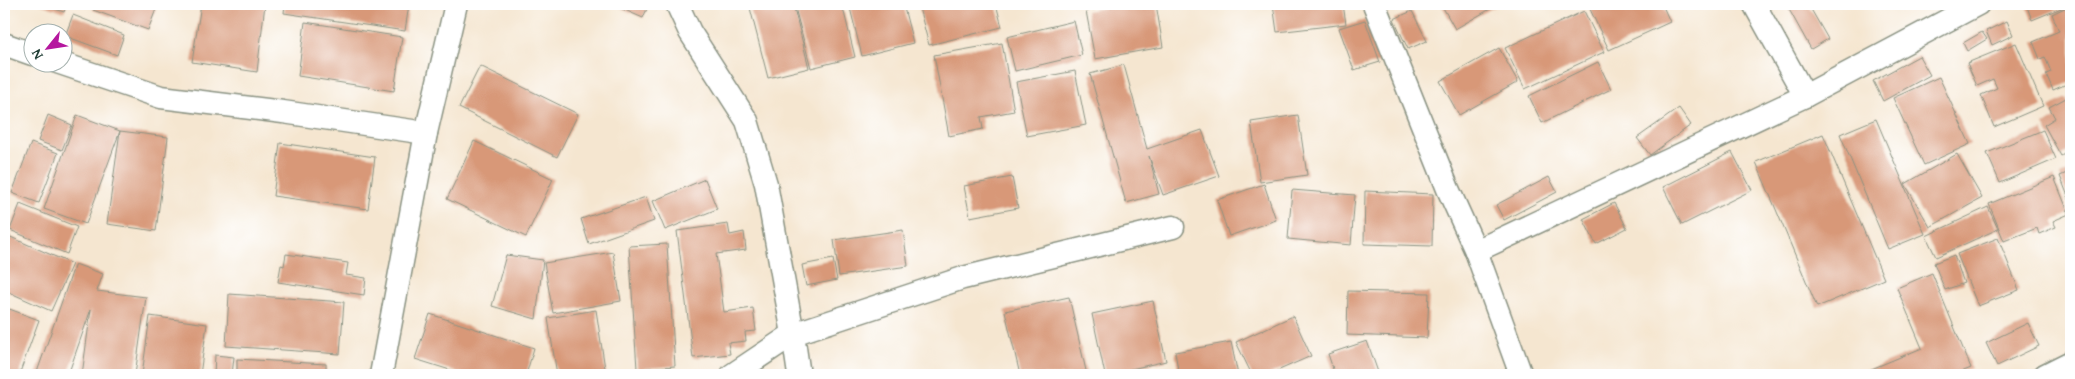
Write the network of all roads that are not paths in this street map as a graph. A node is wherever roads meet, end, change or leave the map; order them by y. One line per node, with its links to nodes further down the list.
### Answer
1 (456, 4): 10 (street)
2 (678, 4): 13 (street)
3 (1374, 4): 12 (street)
4 (1754, 4): 9 (street)
5 (1978, 4): 9 (street)
6 (4, 44): 7 (street)
7 (22, 50)
8 (72, 67): 10 (street)
9 (1805, 96): 12 (street)
10 (426, 134): 15 (street)
11 (1173, 227): 13 (street)
12 (1476, 251): 18 (street)
13 (793, 334): 16 (street); 17 (street)
14 (2071, 362): 19 (street)
15 (381, 375)
16 (732, 375)
17 (799, 375)
18 (1521, 375)
19 (2044, 375)

